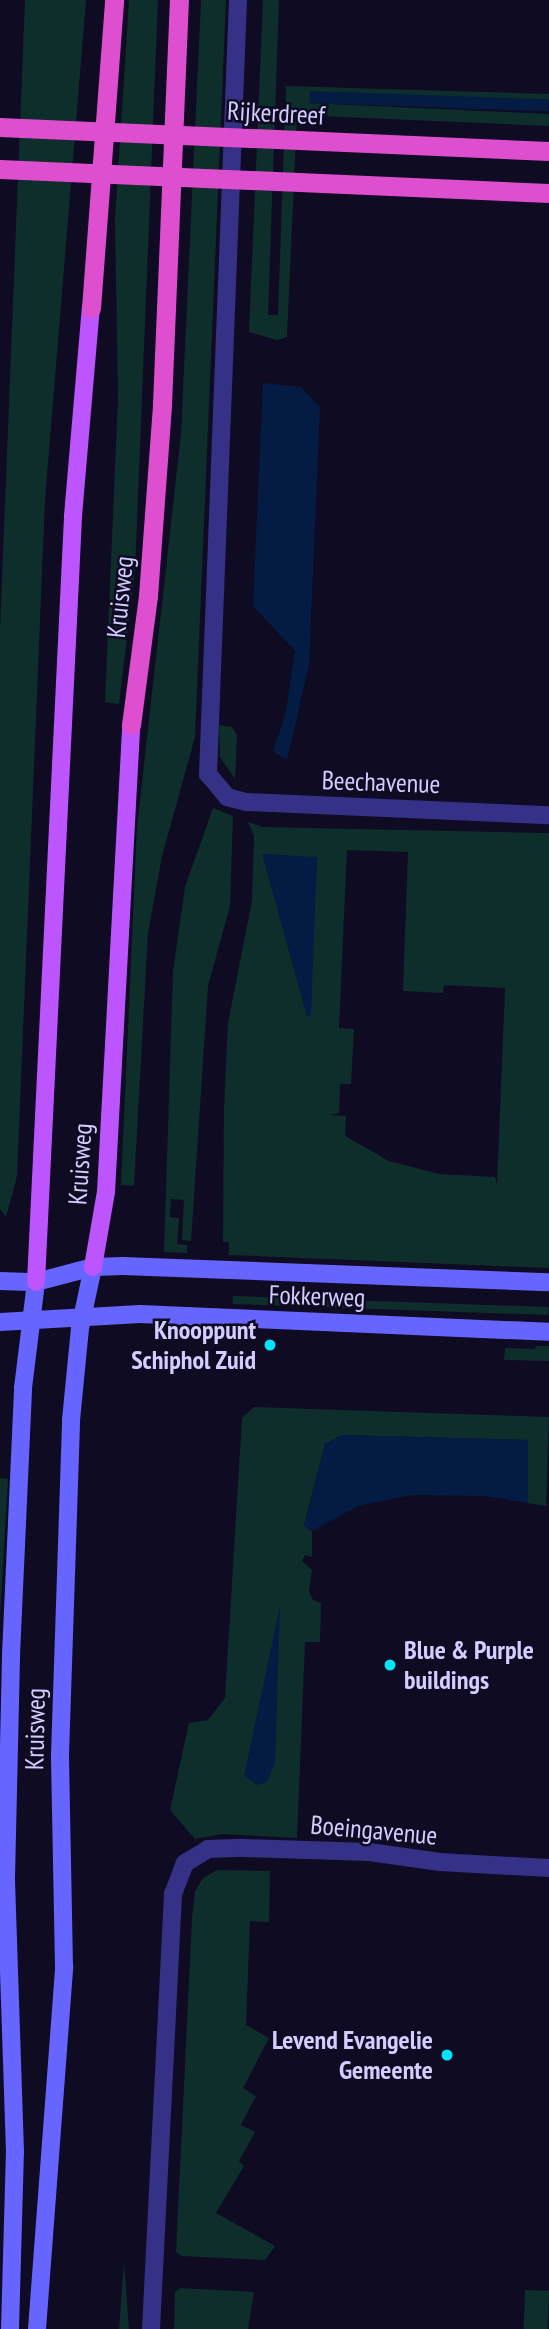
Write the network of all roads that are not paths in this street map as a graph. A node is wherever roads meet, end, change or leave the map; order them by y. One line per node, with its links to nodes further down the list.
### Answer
1 (114, 0): 8 (highway, Kruisweg)
2 (179, 0): 9 (highway, Kruisweg)
3 (238, 0): 10 (street, Beechavenue)
4 (0, 127): 5 (highway, Rijkerdreef)
5 (549, 151)
6 (0, 169): 7 (highway)
7 (549, 193)
8 (91, 308): 13 (main road, Kruisweg)
9 (131, 725): 11 (main road, Kruisweg)
10 (549, 815)
11 (93, 1268): 13 (main road, Fokkerweg); 14 (main road, Fokkerweg); 15 (main road, Kruisweg)
12 (0, 1281): 13 (main road, Fokkerweg)
13 (36, 1282): 16 (main road, Kruisweg)
14 (549, 1282)
15 (83, 1315): 16 (main road, Fokkerweg); 18 (main road, Fokkerweg); 21 (main road, Kruisweg)
16 (30, 1320): 17 (main road, Fokkerweg); 20 (main road, Kruisweg)
17 (0, 1322)
18 (549, 1332)
19 (549, 1868): 22 (street, Boeingavenue)
20 (10, 2329)
21 (37, 2329)
22 (151, 2329)

